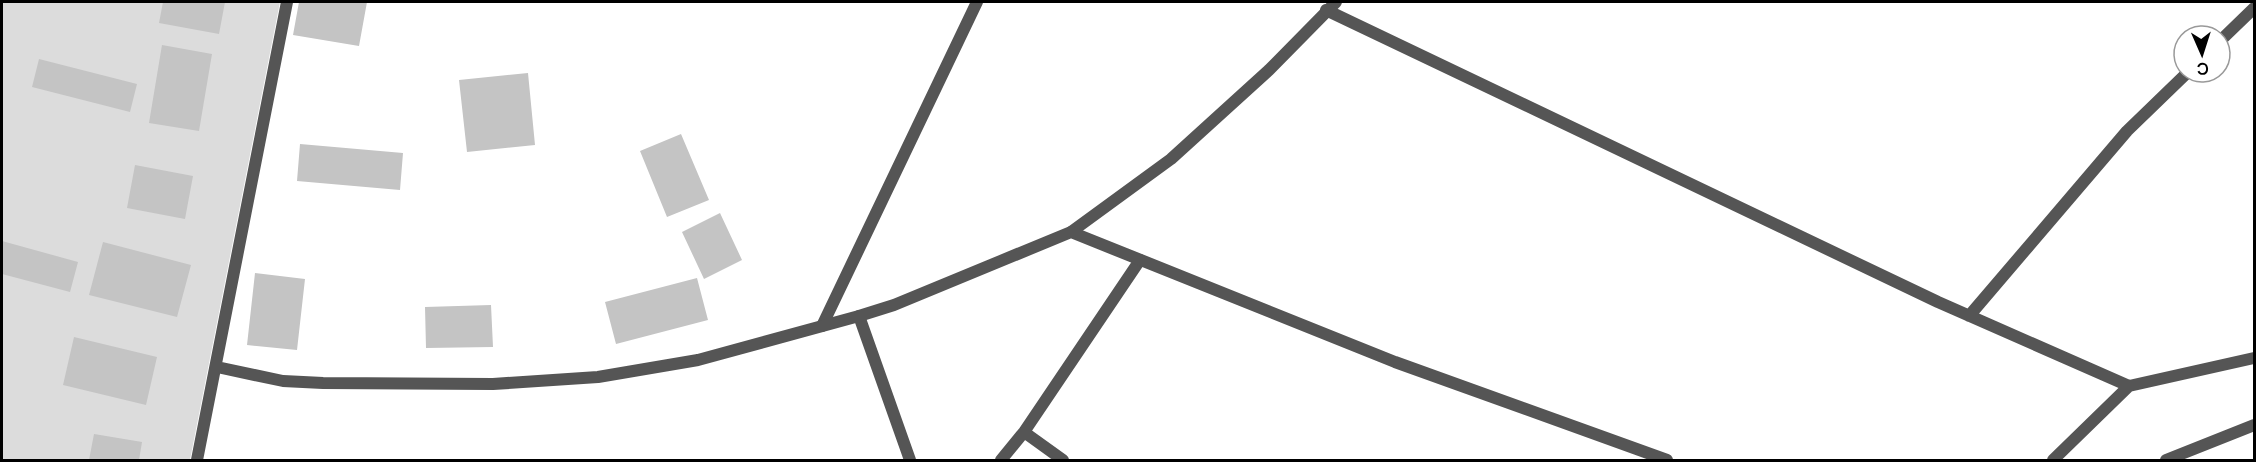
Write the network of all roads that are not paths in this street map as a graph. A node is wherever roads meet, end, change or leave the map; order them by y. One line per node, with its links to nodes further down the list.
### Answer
1 (286, 2): 13 (street)
2 (977, 2): 11 (street)
3 (1331, 6): 7 (street); 10 (street)
4 (2254, 8): 5 (street)
5 (2232, 30)
6 (2176, 84): 10 (street)
7 (1071, 232): 8 (street); 9 (street)
8 (1140, 260): 16 (street); 21 (street)
9 (859, 316): 11 (street); 18 (street)
10 (1969, 316): 14 (street)
11 (822, 326): 13 (street)
12 (2254, 358): 14 (street)
13 (217, 367): 17 (street)
14 (2129, 386): 22 (street)
15 (2254, 425): 23 (street)
16 (1024, 432): 19 (street); 20 (street)
17 (198, 460)
18 (910, 460)
19 (1001, 460)
20 (1063, 460)
21 (1667, 460)
22 (2052, 460)
23 (2166, 460)

